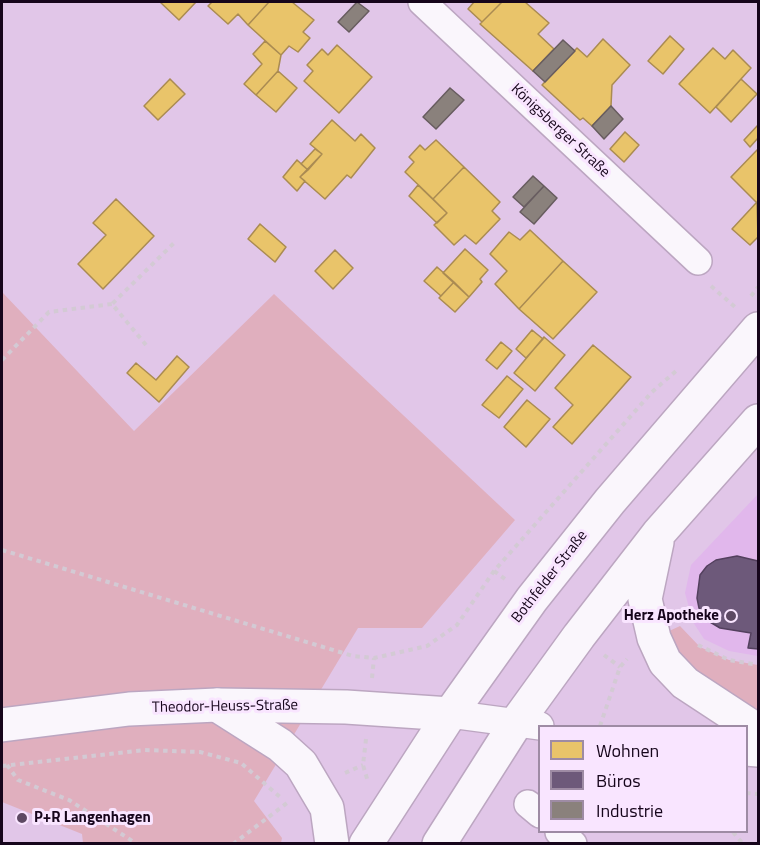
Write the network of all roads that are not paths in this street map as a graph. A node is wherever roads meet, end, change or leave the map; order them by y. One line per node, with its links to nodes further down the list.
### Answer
1 (422, 2): 2 (street, Königsberger Straße)
2 (698, 261)
3 (748, 314): 7 (main road, Bothfelder Straße)
4 (759, 421): 5 (main road)
5 (658, 534): 9 (main road); 10 (main road)
6 (217, 705): 7 (main road, Theodor-Heuss-Straße); 8 (main road, Theodor-Heuss-Straße); 12 (main road)
7 (450, 714): 9 (street); 13 (main road, Bothfelder Straße)
8 (2, 725)
9 (528, 725): 14 (main road)
10 (759, 731)
11 (561, 833): 15 (street)
12 (332, 843)
13 (366, 843)
14 (439, 843)
15 (573, 843)

